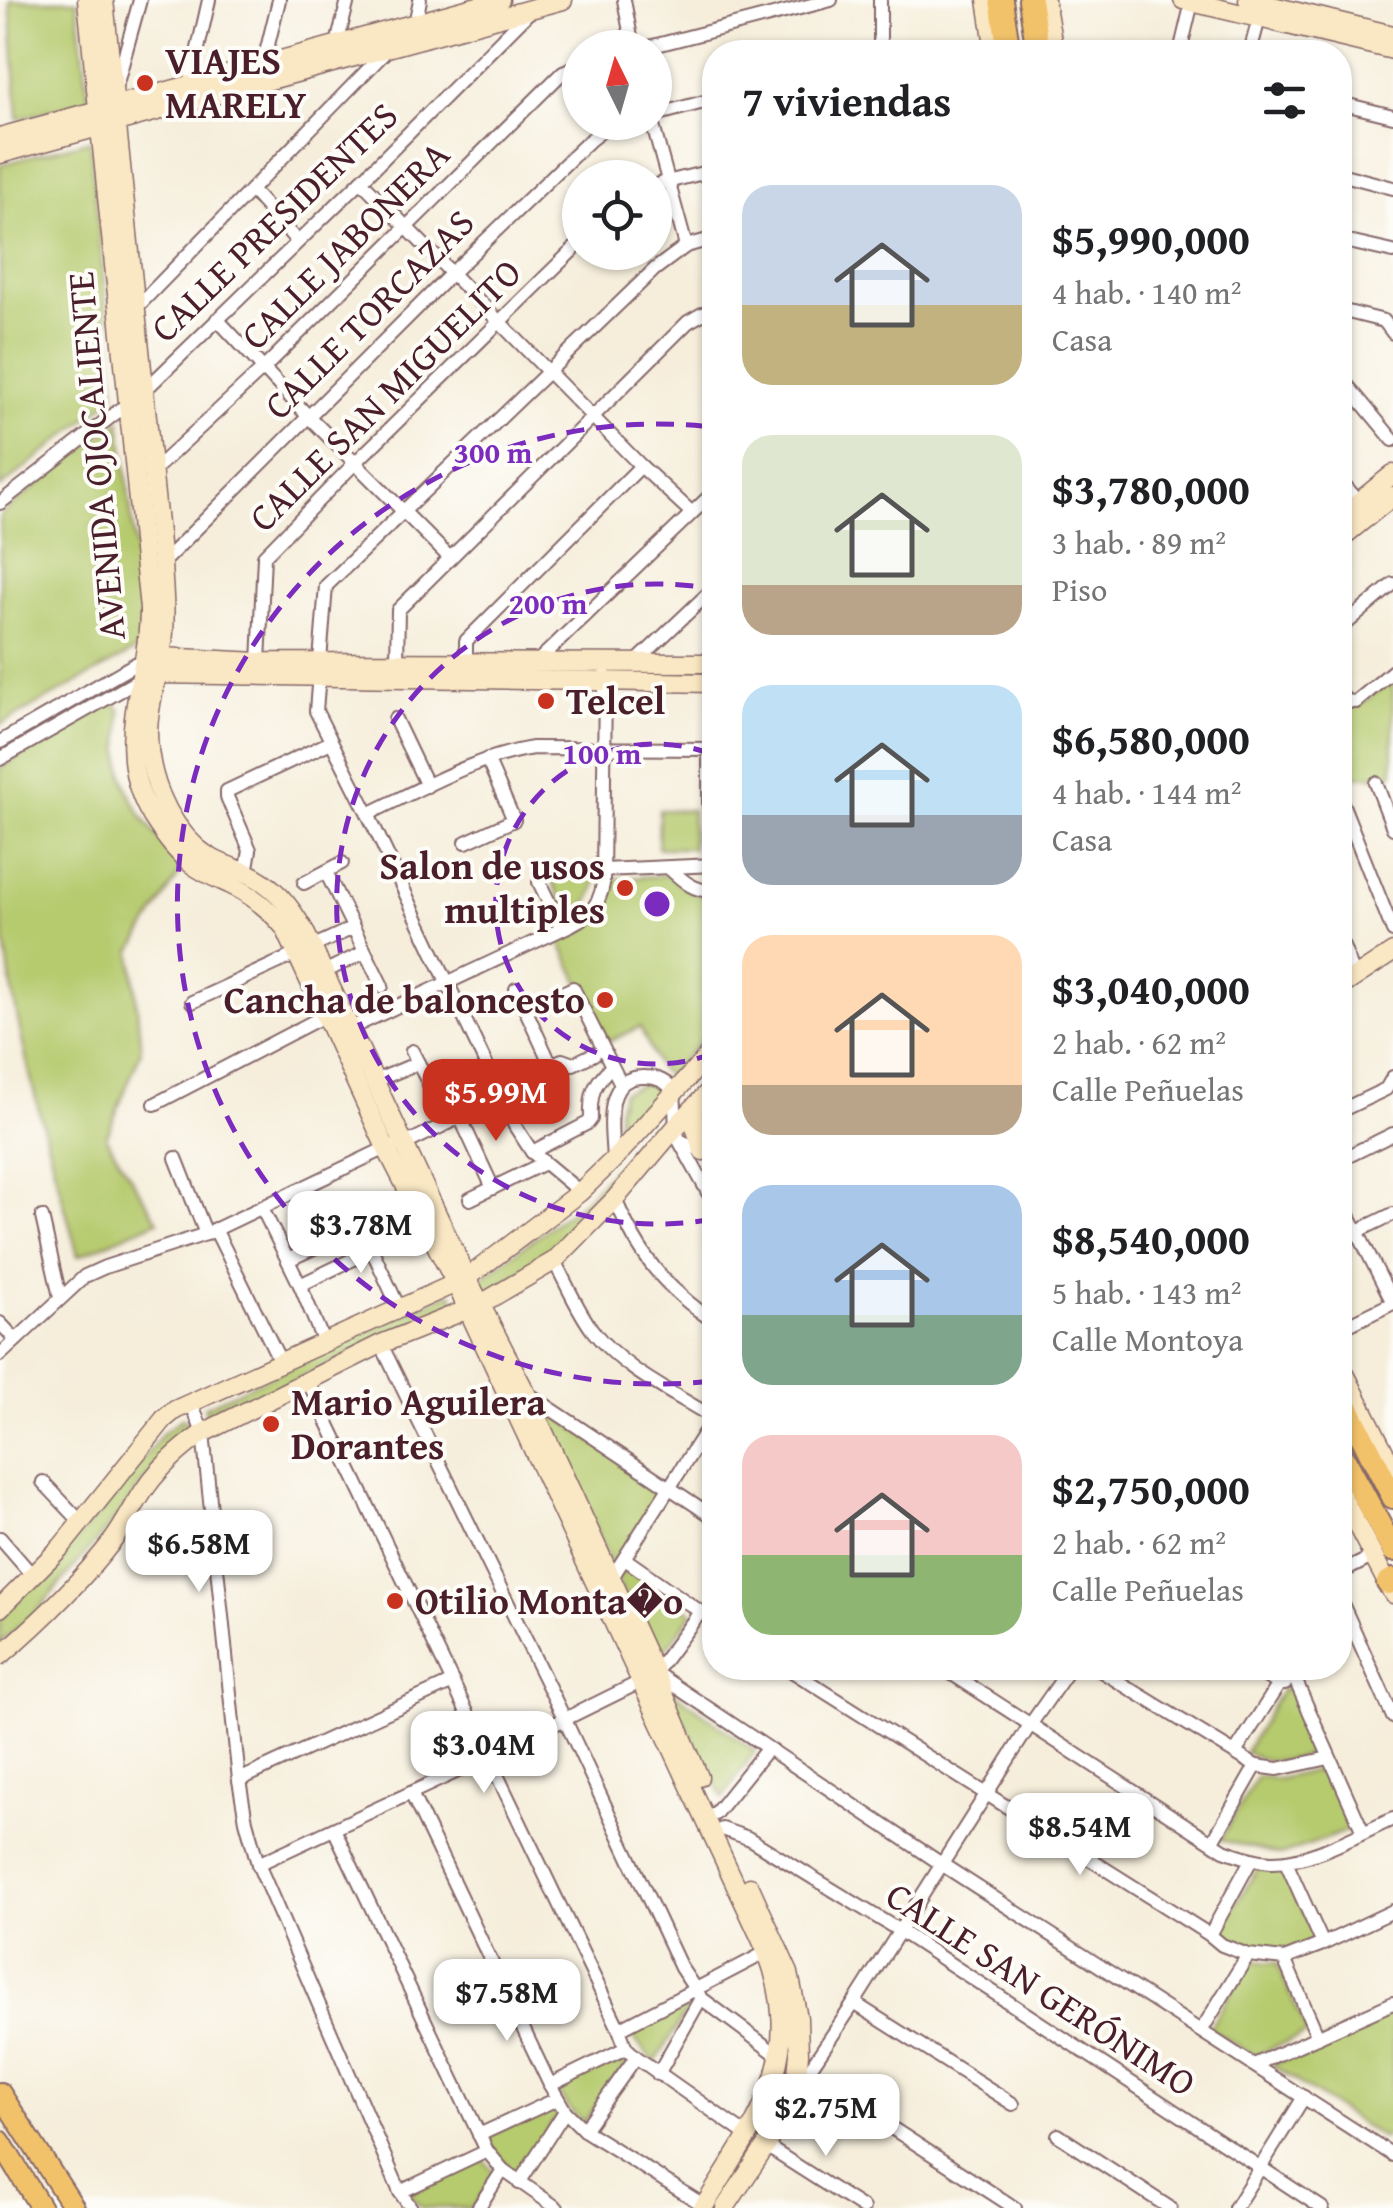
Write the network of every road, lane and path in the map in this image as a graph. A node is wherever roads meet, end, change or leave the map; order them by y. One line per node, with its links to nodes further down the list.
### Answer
1 (87, 0): 39 (main road, AVENIDA OJOCALIENTE)
2 (104, 0): 39 (main road, AVENIDA OJOCALIENTE)
3 (140, 0): 39 (street)
4 (209, 0): 36 (street)
5 (279, 0): 34 (street)
6 (348, 0): 31 (street)
7 (420, 0): 20 (street)
8 (564, 0): 19 (main road)
9 (624, 0): 21 (street)
10 (832, 0): 30 (street)
11 (880, 0): 23 (street)
12 (987, 0): 24 (main road)
13 (1001, 0): 25 (highway)
14 (1030, 0): 26 (highway)
15 (1045, 0): 27 (main road)
16 (1187, 1): 18 (main road); 28 (street)
17 (488, 2): 20 (main road)
18 (1258, 6): 22 (main road); 29 (street); 33 (main road)
19 (532, 8): 32 (main road); 48 (street, CALLE PRESIDENTES)
20 (415, 24): 31 (main road)
21 (630, 30)
22 (1393, 35)
23 (880, 40)
24 (993, 40)
25 (1007, 40)
26 (1036, 40)
27 (1052, 40)
28 (1182, 40)
29 (1252, 40)
30 (672, 41)
31 (337, 44): 34 (main road)
32 (391, 47): 39 (main road); 50 (street)
33 (1393, 50)
34 (263, 65): 36 (main road)
35 (562, 73): 52 (street, CALLE JABONERA)
36 (190, 84): 39 (main road)
37 (702, 103): 40 (street)
38 (1352, 106): 41 (street)
39 (109, 110): 42 (main road); 44 (main road); 60 (main road, AVENIDA OJOCALIENTE); 69 (main road, AVENIDA OJOCALIENTE)
40 (672, 111)
41 (1393, 116)
42 (0, 136)
43 (590, 140): 59 (street, CALLE TORCAZAS)
44 (0, 154)
45 (702, 173): 47 (street)
46 (1352, 177): 49 (street)
47 (672, 180)
48 (361, 181): 52 (street); 53 (street, CALLE PRESIDENTES)
49 (1393, 188)
50 (251, 190): 53 (street); 60 (street)
51 (672, 211): 56 (street)
52 (408, 227): 59 (street); 66 (street, CALLE JABONERA)
53 (297, 241): 63 (street, CALLE PRESIDENTES)
54 (702, 242): 56 (street)
55 (1352, 243): 57 (street)
56 (686, 246): 67 (street)
57 (1393, 252)
58 (562, 261): 64 (street, CALLE SAN MIGUELITO)
59 (452, 273): 64 (street); 70 (street, CALLE TORCAZAS)
60 (136, 308): 69 (main road, AVENIDA OJOCALIENTE)
61 (1352, 313): 65 (street)
62 (702, 314): 71 (street)
63 (218, 319): 66 (street); 69 (street, CALLE PRESIDENTES)
64 (500, 323): 67 (street); 73 (street, CALLE SAN MIGUELITO)
65 (1393, 333)
66 (264, 368): 70 (street); 75 (street, CALLE JABONERA)
67 (547, 371): 71 (street); 83 (street)
68 (1352, 390): 72 (street)
69 (136, 397): 75 (main road, AVENIDA OJOCALIENTE); 79 (street, CALLE PRESIDENTES); 95 (main road, AVENIDA OJOCALIENTE)
70 (308, 416): 73 (street); 87 (street, CALLE TORCAZAS)
71 (594, 417): 74 (street); 86 (street)
72 (1393, 440)
73 (355, 463): 83 (street); 91 (street, CALLE SAN MIGUELITO)
74 (641, 466): 84 (street); 93 (street)
75 (153, 471): 87 (main road, AVENIDA OJOCALIENTE)
76 (1393, 474): 81 (main road)
77 (1352, 495): 81 (street)
78 (1393, 496): 85 (main road)
79 (0, 502)
80 (702, 502): 84 (street)
81 (1358, 502): 82 (main road)
82 (1352, 507)
83 (404, 511): 86 (street); 98 (street)
84 (691, 512): 94 (street)
85 (1352, 529)
86 (450, 558): 92 (street)
87 (162, 563): 95 (main road, AVENIDA OJOCALIENTE)
88 (1393, 584): 90 (street)
89 (702, 600): 96 (street)
90 (1352, 618)
91 (259, 662): 95 (main road); 98 (main road)
92 (397, 662): 93 (main road); 98 (main road)
93 (466, 662): 94 (main road)
94 (537, 662): 100 (main road)
95 (154, 663): 98 (main road); 101 (main road, AVENIDA OJOCALIENTE); 105 (street); 121 (main road, AVENIDA OJOCALIENTE)
96 (635, 663): 97 (main road); 100 (main road)
97 (702, 663)
98 (321, 670): 100 (main road); 106 (street)
99 (1393, 671): 103 (street)
100 (605, 672): 102 (main road); 107 (street)
101 (138, 680): 110 (street); 129 (main road, AVENIDA OJOCALIENTE)
102 (702, 681)
103 (1352, 702)
104 (395, 719): 112 (street)
105 (0, 742)
106 (331, 742): 113 (street); 121 (street)
107 (602, 747): 108 (street); 109 (street); 120 (street)
108 (702, 749)
109 (487, 759): 112 (street); 116 (street)
110 (0, 760)
111 (1376, 784): 115 (street)
112 (427, 786): 113 (street)
113 (368, 814): 134 (street)
114 (1352, 828): 128 (street)
115 (1393, 828)
116 (466, 842)
117 (342, 863): 122 (street)
118 (702, 867): 119 (street)
119 (670, 869): 120 (street); 125 (street)
120 (604, 870): 127 (street)
121 (246, 872): 129 (main road, AVENIDA OJOCALIENTE)
122 (326, 872): 124 (street); 126 (street)
123 (540, 882): 127 (street)
124 (304, 883)
125 (702, 891)
126 (353, 928): 129 (street); 130 (street)
127 (562, 929): 134 (street)
128 (1393, 930)
129 (304, 950): 132 (main road, AVENIDA OJOCALIENTE); 137 (street); 139 (main road, AVENIDA OJOCALIENTE)
130 (365, 952): 132 (street); 135 (street)
131 (1393, 952): 133 (main road)
132 (324, 972): 140 (main road, AVENIDA OJOCALIENTE)
133 (1352, 979)
134 (448, 983): 140 (street); 149 (street)
135 (382, 986)
136 (516, 989): 138 (street)
137 (192, 1002)
138 (526, 1010): 143 (street); 144 (street)
139 (324, 1016): 151 (street); 158 (main road, AVENIDA OJOCALIENTE)
140 (351, 1028): 146 (main road, AVENIDA OJOCALIENTE)
141 (594, 1054): 143 (street)
142 (702, 1062): 148 (main road)
143 (551, 1065): 149 (street)
144 (611, 1068): 147 (street); 160 (street)
145 (1393, 1077): 152 (street)
146 (376, 1081): 154 (street); 158 (main road, AVENIDA OJOCALIENTE)
147 (621, 1084): 148 (street); 163 (street)
148 (673, 1092): 155 (street); 163 (main road)
149 (500, 1093): 154 (street); 160 (street)
150 (702, 1099): 153 (main road)
151 (155, 1104)
152 (1352, 1105)
153 (693, 1109): 155 (main road); 157 (main road)
154 (454, 1120): 158 (street); 166 (street)
155 (677, 1134): 159 (street); 165 (street); 169 (main road)
156 (1393, 1134): 161 (street)
157 (702, 1142)
158 (395, 1146): 170 (street); 181 (main road, AVENIDA OJOCALIENTE)
159 (702, 1150)
160 (532, 1152): 164 (street)
161 (1352, 1154)
162 (176, 1158): 176 (street)
163 (614, 1160): 167 (main road)
164 (544, 1163): 166 (street); 167 (street)
165 (702, 1180)
166 (493, 1188): 168 (street)
167 (580, 1192): 181 (main road)
168 (470, 1199)
169 (615, 1200): 180 (main road); 187 (street)
170 (262, 1208): 176 (street); 179 (street)
171 (1393, 1214): 177 (street)
172 (42, 1217): 183 (street)
173 (376, 1219): 175 (street)
174 (1352, 1220): 177 (street)
175 (360, 1226): 178 (street); 179 (street)
176 (211, 1231): 183 (street); 194 (street)
177 (1358, 1231): 184 (street)
178 (372, 1250): 182 (street); 186 (street)
179 (288, 1260): 182 (street)
180 (554, 1262): 185 (main road); 199 (street)
181 (462, 1281): 185 (main road, AVENIDA OJOCALIENTE); 186 (main road)
182 (300, 1286): 191 (street)
183 (60, 1297): 190 (street)
184 (1393, 1303): 189 (street)
185 (474, 1306): 192 (main road); 197 (main road, AVENIDA OJOCALIENTE); 222 (main road, AVENIDA OJOCALIENTE)
186 (399, 1308): 191 (main road)
187 (702, 1312)
188 (0, 1323): 190 (street)
189 (1352, 1324)
190 (16, 1340): 193 (street)
191 (324, 1344): 194 (main road)
192 (381, 1344): 195 (main road); 233 (street)
193 (0, 1355)
194 (281, 1362): 198 (main road)
195 (308, 1381): 201 (main road); 229 (street)
196 (1352, 1388): 203 (main road)
197 (524, 1391): 206 (street); 216 (main road, AVENIDA OJOCALIENTE)
198 (191, 1402): 201 (street); 210 (main road)
199 (702, 1411)
200 (1352, 1418): 207 (highway)
201 (204, 1433): 221 (main road); 240 (street)
202 (702, 1437): 206 (street)
203 (1393, 1469)
204 (1352, 1479): 212 (highway)
205 (42, 1482): 210 (street)
206 (670, 1488): 208 (street); 213 (street)
207 (1393, 1498)
208 (702, 1509)
209 (1352, 1509): 212 (main road)
210 (81, 1522): 215 (main road)
211 (0, 1538): 215 (street)
212 (1384, 1553): 214 (street); 217 (main road)
213 (625, 1559): 216 (street); 219 (street)
214 (1352, 1568)
215 (33, 1576): 218 (main road)
216 (611, 1579): 222 (main road, AVENIDA OJOCALIENTE)
217 (1391, 1585)
218 (0, 1608)
219 (700, 1612): 222 (street)
220 (1352, 1626): 232 (street)
221 (0, 1656)
222 (648, 1677): 233 (street); 235 (street); 244 (main road, AVENIDA OJOCALIENTE); 256 (main road, AVENIDA OJOCALIENTE)
223 (806, 1680): 242 (street)
224 (961, 1680): 234 (street)
225 (1062, 1680): 234 (street)
226 (1116, 1680): 236 (street)
227 (1272, 1680): 231 (street)
228 (1296, 1680): 230 (street)
229 (452, 1682): 237 (street); 240 (street)
230 (1297, 1683): 231 (street); 238 (street)
231 (1279, 1684): 236 (street)
232 (1393, 1717)
233 (565, 1720): 237 (street); 259 (street)
234 (1030, 1725): 242 (street); 247 (street)
235 (767, 1749): 244 (street); 251 (street)
236 (1236, 1754): 239 (street)
237 (488, 1757): 241 (street); 262 (street)
238 (1329, 1758): 239 (street); 246 (street)
239 (1256, 1766): 247 (street)
240 (239, 1780): 250 (street)
241 (411, 1793): 245 (street); 270 (street)
242 (986, 1795): 251 (street); 254 (street)
243 (1393, 1819): 246 (street)
244 (718, 1821): 253 (street, CALLE SAN GERÓNIMO); 269 (main road, AVENIDA OJOCALIENTE)
245 (334, 1829): 250 (street); 276 (street)
246 (1364, 1832): 249 (street)
247 (1213, 1841): 248 (street)
248 (1251, 1860): 249 (street); 254 (street)
249 (1286, 1862): 255 (street)
250 (258, 1864): 286 (street)
251 (943, 1865): 253 (street); 263 (street)
252 (1393, 1911): 255 (street)
253 (900, 1931): 260 (street); 283 (street, CALLE SAN GERÓNIMO)
254 (1210, 1935): 257 (street)
255 (1323, 1944): 258 (street)
256 (767, 1952): 259 (street); 266 (main road, AVENIDA OJOCALIENTE)
257 (1248, 1955): 258 (street); 263 (street)
258 (1284, 1959): 264 (street)
259 (698, 1994): 262 (street); 266 (street); 268 (street)
260 (854, 2003): 269 (street); 273 (street)
261 (1393, 2003): 264 (street)
262 (619, 2029): 265 (street)
263 (1200, 2031): 267 (street)
264 (1318, 2037): 267 (street)
265 (631, 2053): 268 (street); 270 (street); 275 (street)
266 (780, 2057): 278 (main road, AVENIDA OJOCALIENTE)
267 (1254, 2066): 272 (street)
268 (658, 2074): 278 (street)
269 (802, 2079): 280 (main road, AVENIDA OJOCALIENTE); 295 (street)
270 (550, 2085): 274 (street)
271 (0, 2093): 289 (main road)
272 (1304, 2097): 282 (street); 283 (street)
273 (1013, 2104)
274 (561, 2105): 275 (street); 276 (street); 285 (street)
275 (584, 2130): 287 (street)
276 (478, 2135): 281 (street)
277 (1058, 2135): 296 (street)
278 (748, 2136): 287 (main road, AVENIDA OJOCALIENTE)
279 (0, 2140): 288 (main road)
280 (766, 2146): 293 (main road, AVENIDA OJOCALIENTE); 294 (street)
281 (488, 2151): 284 (street); 286 (street)
282 (1393, 2155)
283 (1259, 2169): 297 (street); 298 (street, CALLE SAN GERÓNIMO)
284 (503, 2170): 285 (street); 291 (street)
285 (519, 2183): 292 (street)
286 (400, 2192): 290 (street)
287 (704, 2207)
288 (41, 2208)
289 (74, 2208)
290 (411, 2208)
291 (478, 2208)
292 (557, 2208)
293 (725, 2208)
294 (863, 2208)
295 (1015, 2208)
296 (1170, 2208)
297 (1236, 2208)
298 (1322, 2208)

